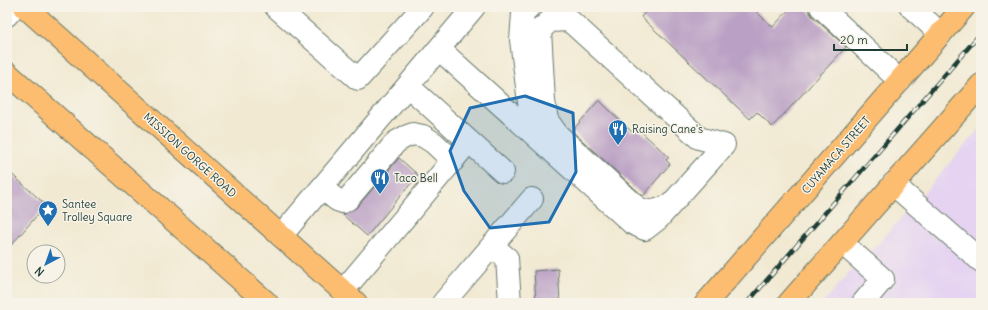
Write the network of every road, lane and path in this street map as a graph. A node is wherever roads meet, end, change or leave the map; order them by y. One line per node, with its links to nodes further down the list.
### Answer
1 (14, 7): 11 (street)
2 (24, 7): 26 (main road, MISSION GORGE ROAD)
3 (276, 7): 4 (street)
4 (423, 7)
5 (474, 7): 13 (street)
6 (529, 7): 18 (street)
7 (821, 7): 15 (street)
8 (911, 7): 12 (street)
9 (964, 7): 12 (main road, CUYAMACA STREET)
10 (562, 13): 18 (street); 25 (street)
11 (7, 15)
12 (941, 34): 15 (main road, CUYAMACA STREET)
13 (439, 49): 17 (street); 25 (street)
14 (7, 72): 31 (main road)
15 (900, 81): 34 (main road, CUYAMACA STREET)
16 (981, 85): 22 (main road)
17 (408, 86): 19 (street); 23 (street)
18 (557, 134): 25 (street)
19 (469, 141): 20 (street); 21 (street)
20 (453, 161): 23 (street); 30 (street)
21 (503, 172)
22 (894, 184): 27 (main road); 29 (street)
23 (322, 188): 26 (street)
24 (532, 198): 28 (street)
25 (670, 205)
26 (281, 236): 30 (main road, MISSION GORGE ROAD)
27 (842, 243): 35 (main road); 36 (street)
28 (492, 246): 32 (street); 33 (street)
29 (981, 261)
30 (349, 297)
31 (267, 303)
32 (443, 303)
33 (510, 303)
34 (706, 303)
35 (789, 303)
36 (863, 303)

